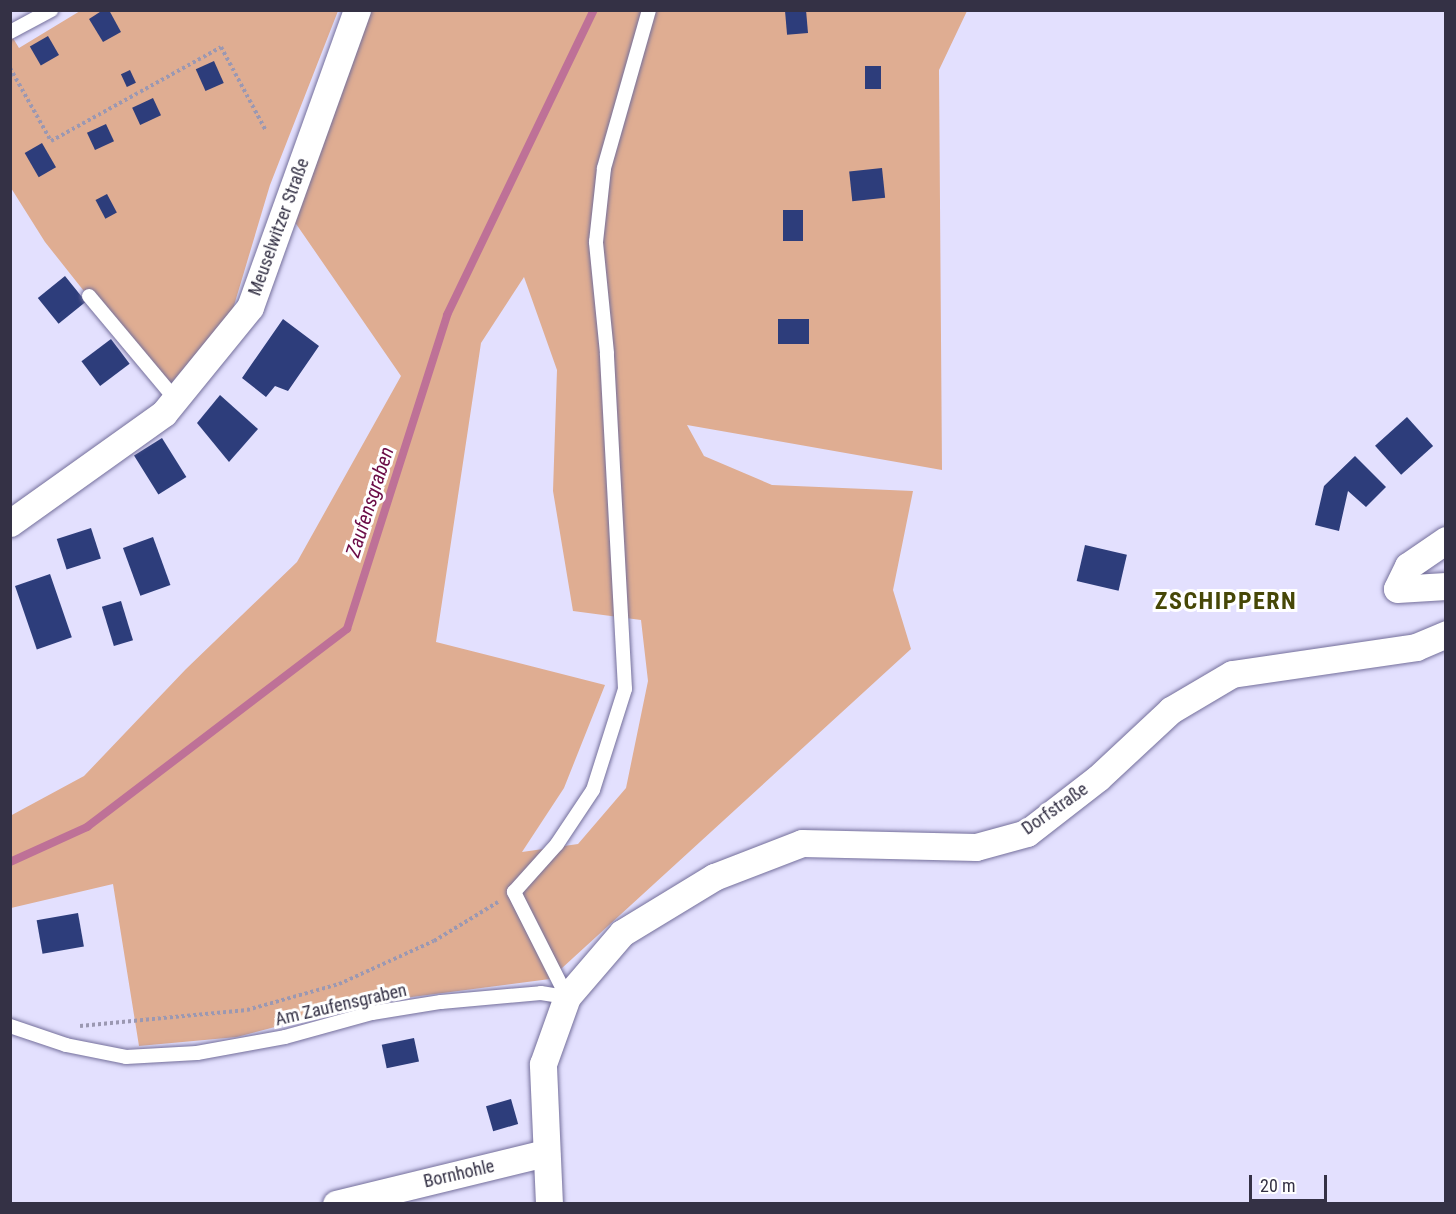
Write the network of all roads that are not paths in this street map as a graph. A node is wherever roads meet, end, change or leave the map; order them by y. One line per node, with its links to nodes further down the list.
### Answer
1 (51, 10): 4 (lane)
2 (357, 10): 6 (street, Meuselwitzer Straße)
3 (649, 10): 11 (lane)
4 (10, 32)
5 (89, 296): 6 (lane)
6 (175, 399): 7 (street, Meuselwitzer Straße)
7 (10, 523)
8 (1446, 540): 9 (street)
9 (1446, 586)
10 (1446, 634): 11 (street, Dorfstraße)
11 (567, 997): 12 (lane, Am Zaufensgraben); 13 (street)
12 (10, 1026)
13 (546, 1153): 14 (street, Bornhohle); 15 (street)
14 (336, 1203)
15 (549, 1203)

